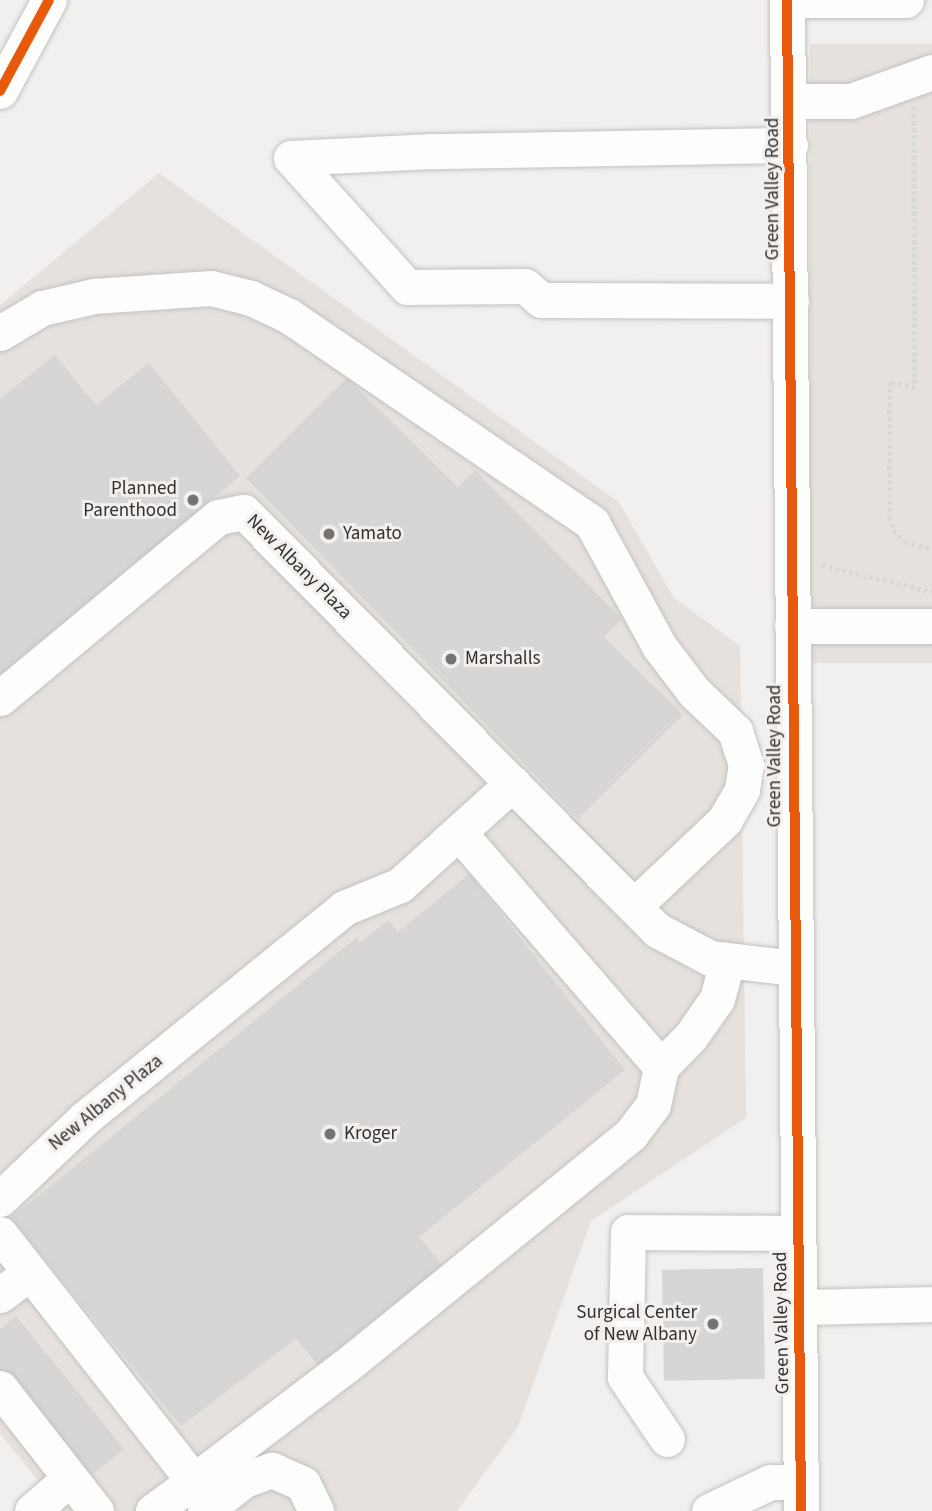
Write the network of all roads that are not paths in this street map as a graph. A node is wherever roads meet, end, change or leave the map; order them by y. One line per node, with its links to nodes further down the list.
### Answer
1 (49, 0): 5 (street)
2 (787, 0): 3 (street); 6 (street, Green Valley Road)
3 (906, 0)
4 (932, 72): 6 (street)
5 (0, 91)
6 (790, 101): 7 (street, Green Valley Road)
7 (790, 145): 8 (street, Green Valley Road); 8 (street)
8 (791, 301): 10 (street, Green Valley Road)
9 (0, 334): 15 (street)
10 (792, 626): 11 (street); 17 (street, Green Valley Road)
11 (932, 626)
12 (0, 698): 13 (street, New Albany Plaza)
13 (513, 783): 14 (street, New Albany Plaza); 15 (street, New Albany Plaza)
14 (460, 834): 18 (street); 19 (street, New Albany Plaza)
15 (634, 906): 16 (street, New Albany Plaza)
16 (727, 961): 17 (street, New Albany Plaza); 18 (street)
17 (795, 968): 20 (street, Green Valley Road)
18 (661, 1067): 29 (street)
19 (0, 1199)
20 (798, 1233): 25 (street, Green Valley Road); 27 (street)
21 (0, 1234): 22 (street)
22 (29, 1273): 23 (street); 29 (street)
23 (0, 1295)
24 (932, 1304): 25 (street)
25 (799, 1307): 30 (street, Green Valley Road)
26 (0, 1388): 28 (street)
27 (667, 1439)
28 (70, 1478): 31 (street); 32 (street)
29 (199, 1496): 33 (street); 34 (street)
30 (800, 1496): 35 (street)
31 (32, 1511)
32 (96, 1511)
33 (153, 1511)
34 (316, 1511)
35 (709, 1511)

